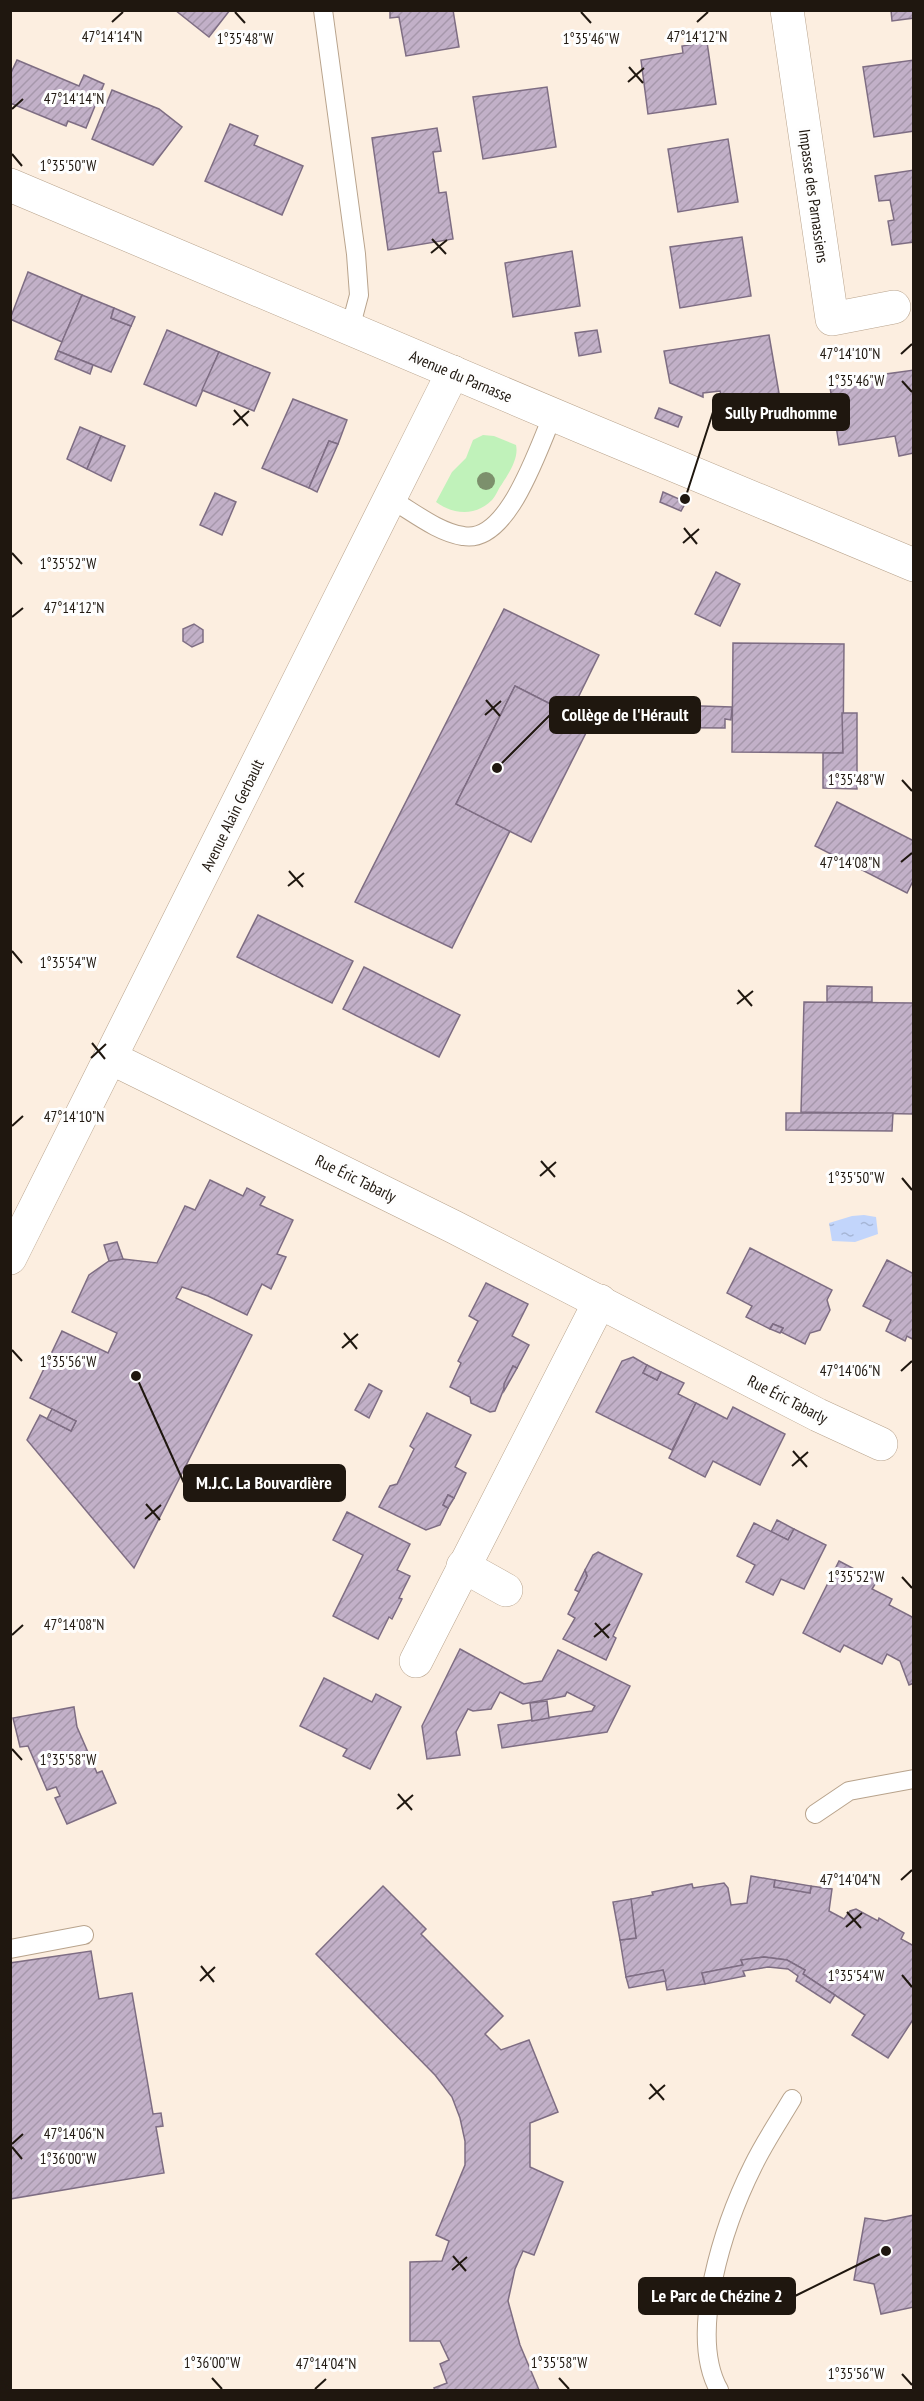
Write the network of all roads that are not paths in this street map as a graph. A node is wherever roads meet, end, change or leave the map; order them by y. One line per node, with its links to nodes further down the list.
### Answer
1 (323, 10): 5 (lane)
2 (787, 10): 4 (street, Impasse des Parnassiens)
3 (10, 185): 5 (street, Avenue du Parnasse)
4 (894, 307)
5 (350, 329): 6 (street, Avenue du Parnasse)
6 (453, 372): 7 (street, Avenue du Parnasse); 8 (street, Avenue Alain Gerbault)
7 (553, 415): 8 (lane); 9 (street, Avenue du Parnasse)
8 (389, 498): 10 (street, Avenue Alain Gerbault)
9 (914, 565)
10 (111, 1058): 11 (street, Avenue Alain Gerbault); 12 (street, Rue Éric Tabarly)
11 (10, 1258)
12 (600, 1301): 13 (street, Rue Éric Tabarly); 14 (street)
13 (881, 1444)
14 (463, 1566): 15 (street); 16 (street)
15 (506, 1590)
16 (416, 1661)
17 (914, 1779): 18 (lane)
18 (814, 1814)
19 (84, 1935): 20 (lane)
20 (10, 1949)
21 (792, 2099): 22 (lane)
22 (719, 2391)

